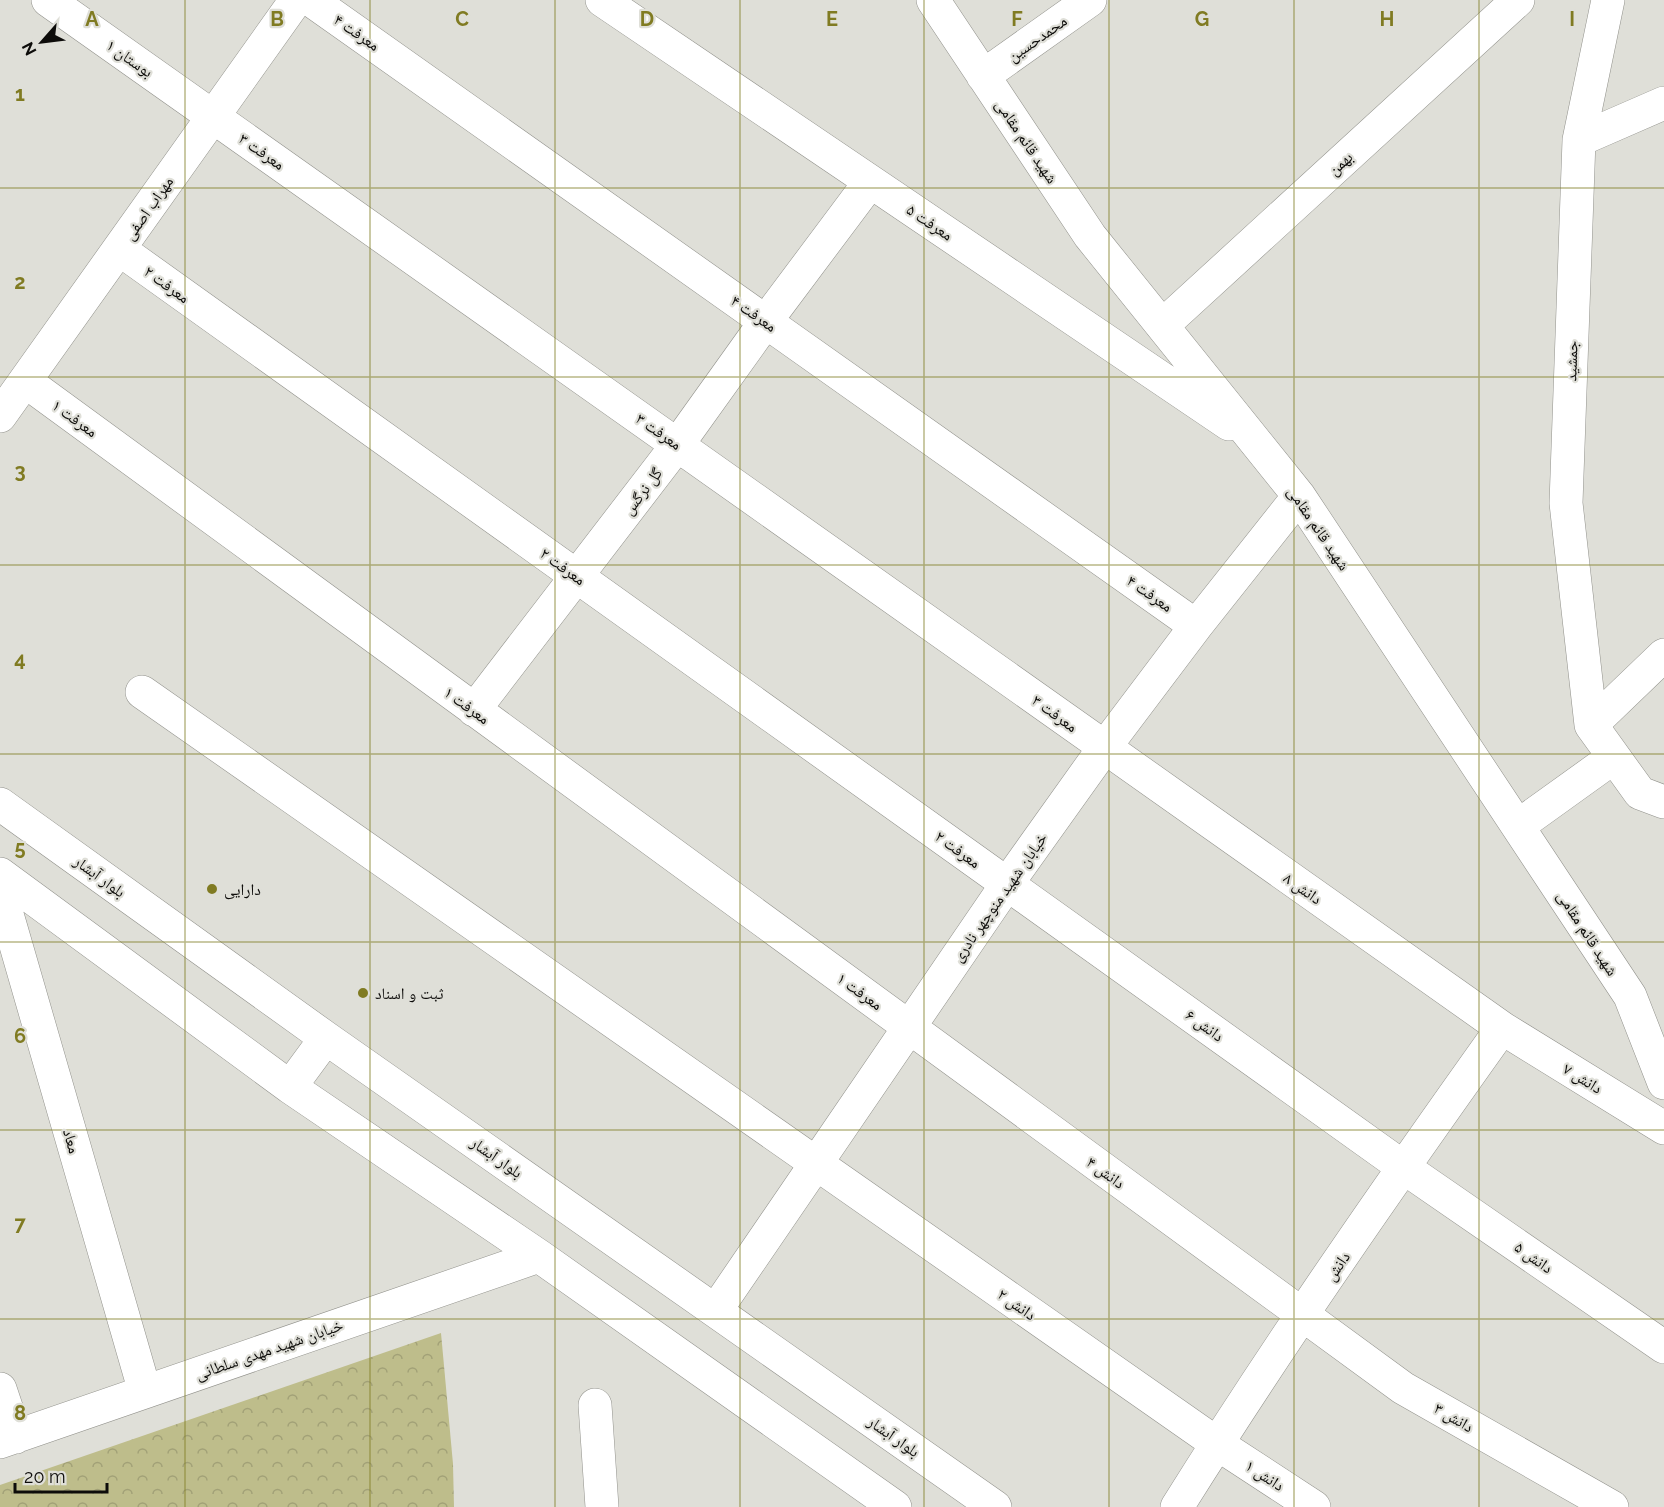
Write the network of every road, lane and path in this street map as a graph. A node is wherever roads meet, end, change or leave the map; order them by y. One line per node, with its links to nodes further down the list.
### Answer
1 (48, 0): 11 (street, بوستان ۱)
2 (296, 0): 11 (street, مهراب اصفی)
3 (311, 0): 15 (street, معرفت ۴)
4 (602, 0): 13 (street, معرفت ۵)
5 (933, 0): 9 (street, شهید قائم مقامی)
6 (1090, 0): 9 (street, محمدحسین)
7 (1518, 0): 16 (street, بهمن)
8 (1608, 0): 12 (street, جمشید)
9 (983, 76): 16 (street, شهید قائم مقامی)
10 (1664, 103): 12 (street)
11 (213, 116): 14 (street, مهراب اصفی); 19 (street, معرفت ۳)
12 (1579, 140): 27 (street, جمشید)
13 (870, 182): 15 (street, گل نرگس); 20 (street, معرفت ۵)
14 (119, 249): 17 (street, مهراب اصفی); 22 (street, معرفت ۲)
15 (766, 321): 19 (street, گل نرگس); 23 (street, معرفت ۴)
16 (1162, 325): 20 (street, شهید قائم مقامی)
17 (25, 381): 18 (street, مهراب اصفی); 26 (street, معرفت ۱)
18 (0, 416)
19 (678, 444): 22 (street, گل نرگس); 28 (street, معرفت ۳)
20 (1258, 444): 21 (street, شهید قائم مقامی)
21 (1299, 496): 23 (street, خیابان شهید منوچهر نادری); 32 (street, شهید قائم مقامی)
22 (576, 576): 26 (street, گل نرگس); 34 (street, معرفت ۲)
23 (1196, 626): 28 (street, خیابان شهید منوچهر نادری)
24 (1664, 655): 27 (street)
25 (142, 692): 42 (street, دانش ۲)
26 (474, 710): 36 (street, معرفت ۱)
27 (1591, 725): 29 (street)
28 (1104, 748): 34 (street, خیابان شهید منوچهر نادری); 37 (street, دانش ۸)
29 (1614, 757): 30 (street); 32 (street)
30 (1664, 802)
31 (0, 804): 38 (street, بلوار آبشار)
32 (1518, 826): 39 (street, شهید قائم مقامی)
33 (0, 874): 40 (street)
34 (1007, 884): 36 (street, خیابان شهید منوچهر نادری); 43 (street, دانش ۶)
35 (0, 890): 49 (street, معاد)
36 (910, 1028): 42 (street, خیابان شهید منوچهر نادری); 46 (street, دانش ۴)
37 (1502, 1028): 41 (street, دانش ۷); 43 (street, دانش)
38 (326, 1038): 40 (street); 45 (street, بلوار آبشار)
39 (1664, 1083)
40 (290, 1087): 44 (street)
41 (1664, 1128)
42 (818, 1164): 45 (street, خیابان شهید منوچهر نادری); 52 (street, دانش ۲)
43 (1403, 1167): 46 (street, دانش); 47 (street, دانش ۵)
44 (539, 1257): 49 (street, خیابان شهید مهدی سلطانی); 53 (street)
45 (716, 1310): 56 (street, بلوار آبشار)
46 (1303, 1316): 52 (street, دانش); 59 (street, دانش ۳)
47 (1664, 1347)
48 (0, 1389): 51 (street)
49 (145, 1392): 51 (street, خیابان شهید مهدی سلطانی)
50 (595, 1405): 54 (street)
51 (8, 1440)
52 (1216, 1443): 57 (street, دانش); 58 (street, دانش ۱)
53 (853, 1492): 55 (street)
54 (602, 1507)
55 (895, 1507)
56 (995, 1507)
57 (1176, 1507)
58 (1314, 1507)
59 (1612, 1507)

